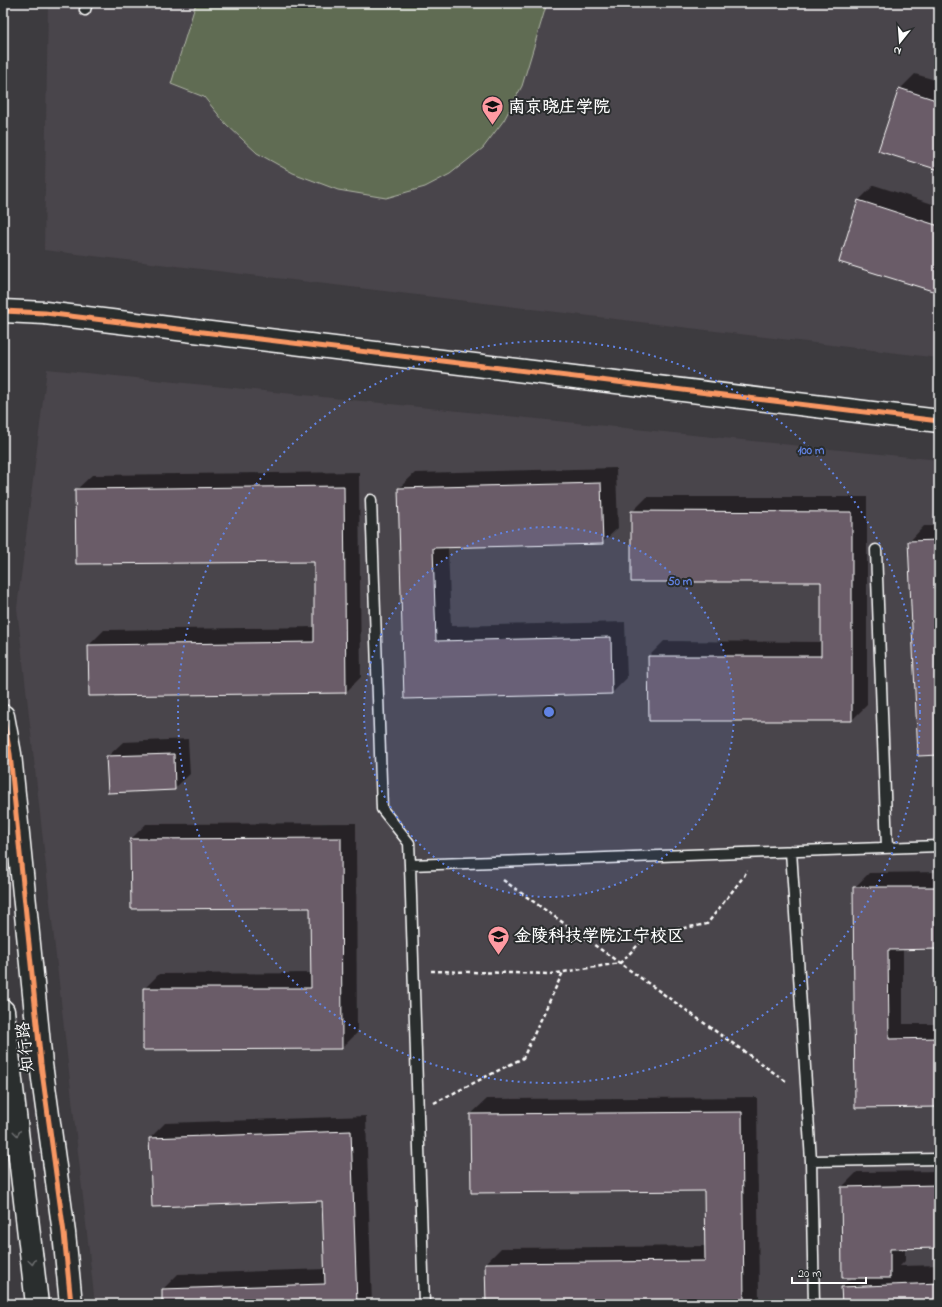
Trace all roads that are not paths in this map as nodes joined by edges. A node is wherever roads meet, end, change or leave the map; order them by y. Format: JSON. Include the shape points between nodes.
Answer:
{"nodes":[{"id":1,"x":3,"y":311,"type":"edge"},
{"id":2,"x":939,"y":421,"type":"edge"},
{"id":3,"x":371,"y":500,"type":"dead end"},
{"id":4,"x":876,"y":550,"type":"dead end"},
{"id":5,"x":3,"y":716,"type":"edge"},
{"id":6,"x":939,"y":846,"type":"edge"},
{"id":7,"x":887,"y":848,"type":"junction"},
{"id":8,"x":791,"y":851,"type":"junction"},
{"id":9,"x":410,"y":865,"type":"junction"},
{"id":10,"x":3,"y":1011,"type":"edge"},
{"id":11,"x":939,"y":1159,"type":"edge"},
{"id":12,"x":811,"y":1161,"type":"junction"},
{"id":13,"x":37,"y":1304,"type":"edge"},
{"id":14,"x":72,"y":1304,"type":"edge"},
{"id":15,"x":424,"y":1304,"type":"edge"},
{"id":16,"x":814,"y":1304,"type":"edge"}],
"edges":[{"from":1,"to":2,"type":"street","via":[[52,314]]},
{"from":3,"to":9,"type":"lane","via":[[382,809],[409,843]]},
{"from":4,"to":7,"type":"lane"},
{"from":5,"to":14,"type":"street","name":"知行路","via":[[10,754],[41,1064]]},
{"from":6,"to":7,"type":"lane"},
{"from":7,"to":8,"type":"lane"},
{"from":8,"to":9,"type":"lane"},
{"from":8,"to":12,"type":"lane"},
{"from":9,"to":15,"type":"lane"},
{"from":10,"to":13,"type":"street","name":"知行路","one_way":true},
{"from":11,"to":12,"type":"lane"},
{"from":12,"to":16,"type":"lane"}]}
